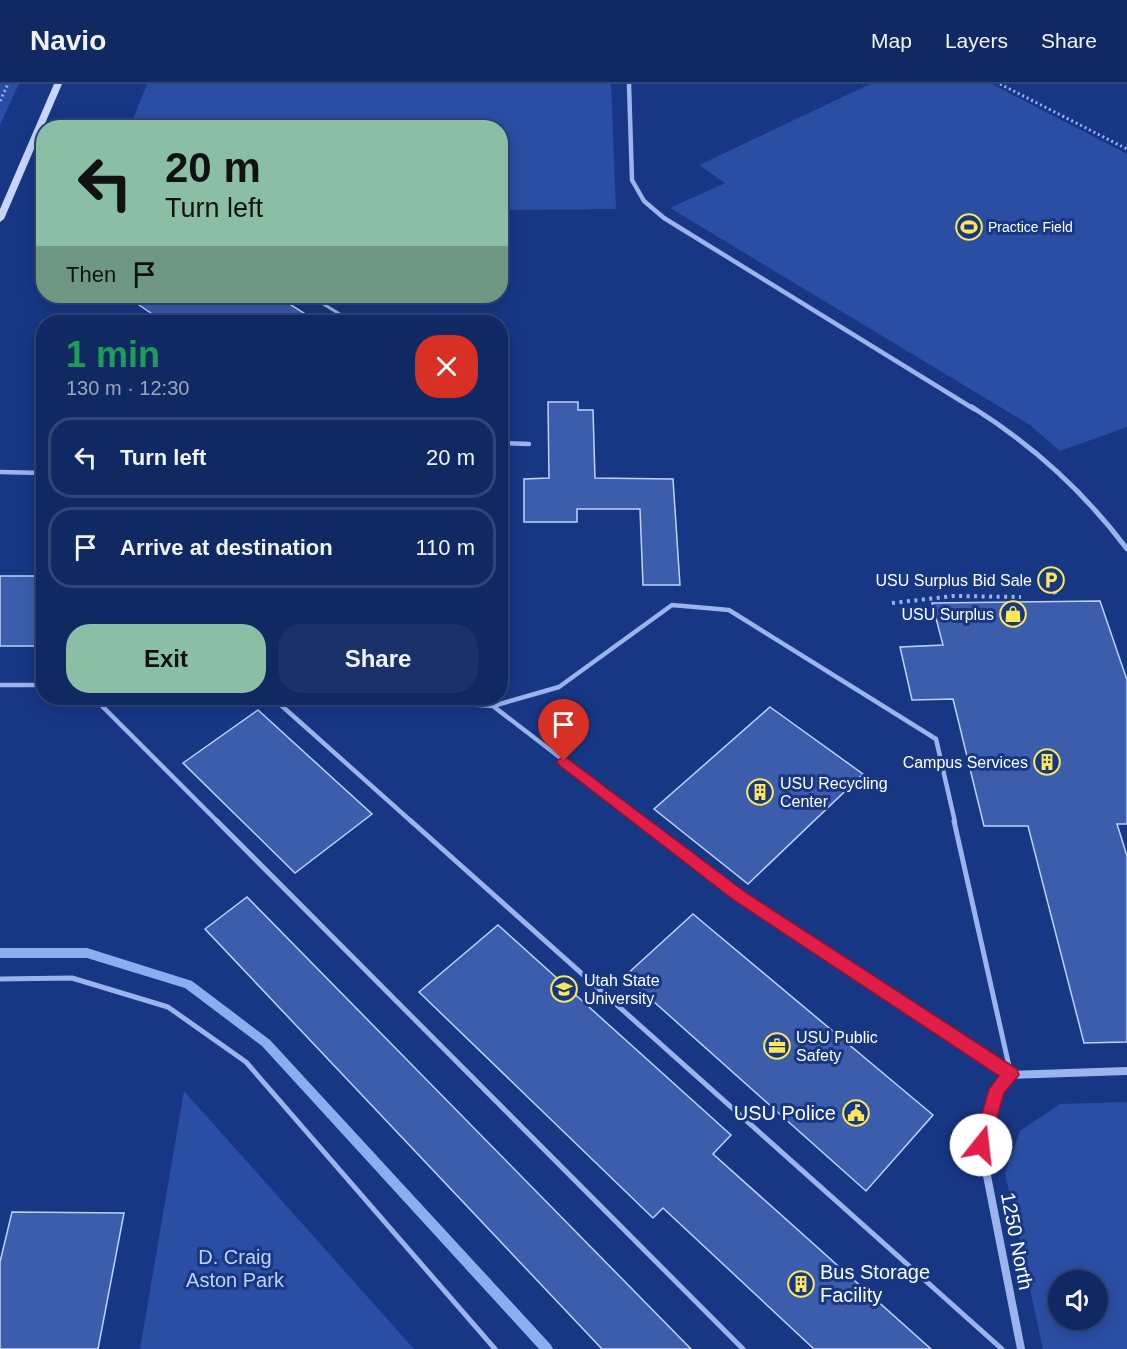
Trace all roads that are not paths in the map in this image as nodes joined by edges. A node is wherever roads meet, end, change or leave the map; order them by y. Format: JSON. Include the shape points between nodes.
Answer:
{"nodes":[{"id":1,"x":58,"y":84,"type":"edge"},
{"id":2,"x":629,"y":84,"type":"edge"},
{"id":3,"x":43,"y":120,"type":"edge"},
{"id":4,"x":36,"y":135,"type":"edge"},
{"id":5,"x":0,"y":219,"type":"edge"},
{"id":6,"x":322,"y":303,"type":"edge"},
{"id":7,"x":341,"y":315,"type":"edge"},
{"id":8,"x":508,"y":443,"type":"edge"},
{"id":9,"x":529,"y":444,"type":"dead end"},
{"id":10,"x":0,"y":472,"type":"edge"},
{"id":11,"x":36,"y":473,"type":"edge"},
{"id":12,"x":1127,"y":549,"type":"edge"},
{"id":13,"x":36,"y":685,"type":"edge"},
{"id":14,"x":0,"y":686,"type":"edge"},
{"id":15,"x":508,"y":702,"type":"edge"},
{"id":16,"x":101,"y":705,"type":"edge"},
{"id":17,"x":281,"y":705,"type":"edge"},
{"id":18,"x":479,"y":705,"type":"edge"},
{"id":19,"x":496,"y":705,"type":"edge"},
{"id":20,"x":493,"y":706,"type":"junction"},
{"id":21,"x":0,"y":979,"type":"edge"},
{"id":22,"x":1127,"y":1071,"type":"edge"},
{"id":23,"x":1011,"y":1075,"type":"junction"},
{"id":24,"x":495,"y":1349,"type":"edge"},
{"id":25,"x":743,"y":1349,"type":"edge"},
{"id":26,"x":1002,"y":1349,"type":"edge"},
{"id":27,"x":1021,"y":1349,"type":"edge"}],
"edges":[{"from":1,"to":3,"type":"main road"},
{"from":2,"to":12,"type":"street","via":[[632,180],[644,201],[664,218],[1000,425],[1052,470]]},
{"from":4,"to":5,"type":"main road"},
{"from":6,"to":7,"type":"lane"},
{"from":8,"to":9,"type":"lane"},
{"from":10,"to":11,"type":"lane"},
{"from":13,"to":14,"type":"lane"},
{"from":15,"to":23,"type":"lane","via":[[559,687],[672,605],[729,610],[936,739]]},
{"from":16,"to":25,"type":"lane"},
{"from":17,"to":26,"type":"lane"},
{"from":18,"to":20,"type":"lane"},
{"from":19,"to":20,"type":"lane"},
{"from":20,"to":23,"type":"lane","via":[[740,896]]},
{"from":21,"to":24,"type":"lane","via":[[72,978],[168,1007],[246,1062]]},
{"from":22,"to":23,"type":"street"},
{"from":23,"to":27,"type":"street","name":"1250 North","via":[[997,1089],[981,1145]]}]}
